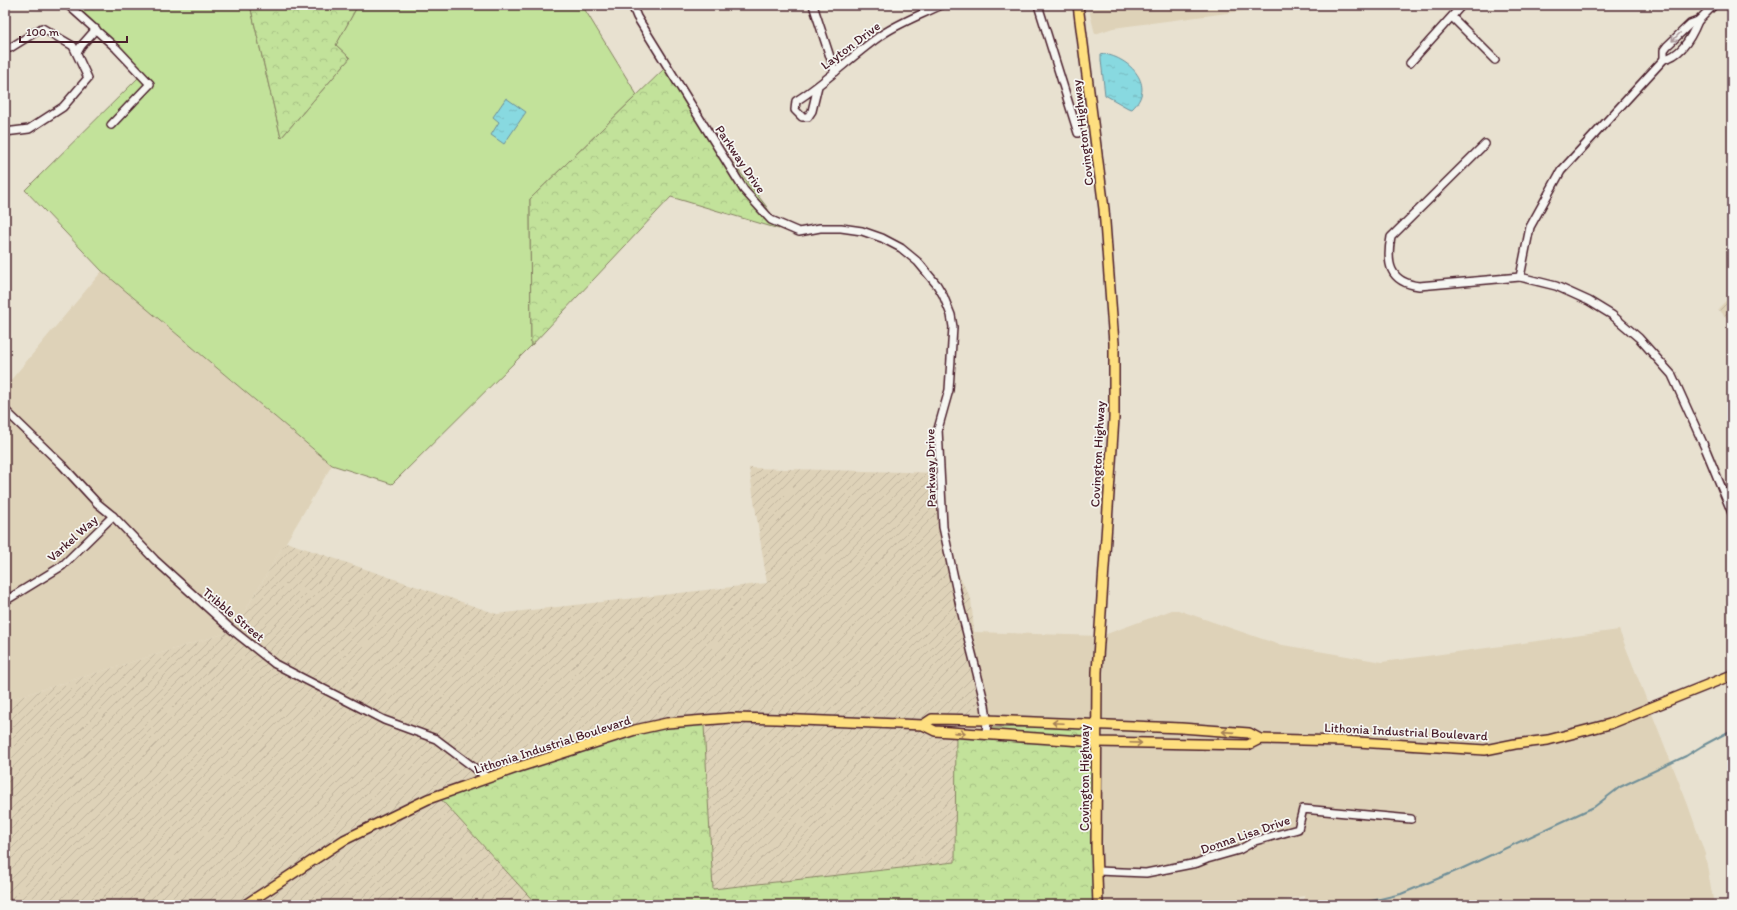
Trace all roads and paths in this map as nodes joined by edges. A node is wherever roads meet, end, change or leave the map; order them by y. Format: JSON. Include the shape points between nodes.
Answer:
{"nodes":[{"id":1,"x":68,"y":5,"type":"edge"},
{"id":2,"x":632,"y":5,"type":"edge"},
{"id":3,"x":813,"y":5,"type":"edge"},
{"id":4,"x":941,"y":5,"type":"edge"},
{"id":5,"x":1038,"y":5,"type":"edge"},
{"id":6,"x":1078,"y":5,"type":"edge"},
{"id":7,"x":1462,"y":5,"type":"edge"},
{"id":8,"x":1714,"y":5,"type":"edge"},
{"id":9,"x":1452,"y":17,"type":"junction"},
{"id":10,"x":1698,"y":21,"type":"junction"},
{"id":11,"x":96,"y":29,"type":"junction"},
{"id":12,"x":5,"y":48,"type":"edge"},
{"id":13,"x":77,"y":53,"type":"junction"},
{"id":14,"x":1664,"y":59,"type":"junction"},
{"id":15,"x":1495,"y":60,"type":"dead end"},
{"id":16,"x":1410,"y":63,"type":"dead end"},
{"id":17,"x":835,"y":72,"type":"junction"},
{"id":18,"x":818,"y":86,"type":"dead end"},
{"id":19,"x":111,"y":125,"type":"dead end"},
{"id":20,"x":5,"y":132,"type":"edge"},
{"id":21,"x":1078,"y":133,"type":"dead end"},
{"id":22,"x":1485,"y":144,"type":"dead end"},
{"id":23,"x":1520,"y":277,"type":"junction"},
{"id":24,"x":5,"y":410,"type":"edge"},
{"id":25,"x":1732,"y":513,"type":"edge"},
{"id":26,"x":113,"y":516,"type":"junction"},
{"id":27,"x":5,"y":601,"type":"edge"},
{"id":28,"x":1732,"y":675,"type":"edge"},
{"id":29,"x":987,"y":720,"type":"junction"},
{"id":30,"x":922,"y":725,"type":"junction"},
{"id":31,"x":1097,"y":725,"type":"junction"},
{"id":32,"x":986,"y":735,"type":"junction"},
{"id":33,"x":1260,"y":739,"type":"junction"},
{"id":34,"x":1097,"y":742,"type":"junction"},
{"id":35,"x":488,"y":778,"type":"junction"},
{"id":36,"x":1411,"y":820,"type":"dead end"},
{"id":37,"x":1097,"y":871,"type":"junction"},
{"id":38,"x":245,"y":905,"type":"edge"},
{"id":39,"x":1098,"y":905,"type":"edge"}],
"edges":[{"from":1,"to":11,"type":"street"},
{"from":2,"to":29,"type":"street","name":"Parkway Drive","via":[[744,190],[771,220],[799,232],[841,228],[862,231],[882,238],[901,248],[918,262],[943,295],[951,315],[952,327],[949,390],[938,429],[943,527]]},
{"from":3,"to":17,"type":"street"},
{"from":4,"to":17,"type":"street","name":"Layton Drive","via":[[884,33]]},
{"from":5,"to":21,"type":"street"},
{"from":6,"to":31,"type":"main road","name":"Covington Highway","via":[[1104,209],[1114,343],[1114,418],[1097,672]]},
{"from":7,"to":9,"type":"street"},
{"from":8,"to":10,"type":"street"},
{"from":9,"to":15,"type":"street"},
{"from":9,"to":16,"type":"street"},
{"from":10,"to":14,"type":"street","via":[[1692,35],[1671,58]]},
{"from":10,"to":14,"type":"street","one_way":true,"via":[[1690,24],[1667,46],[1664,50]]},
{"from":11,"to":13,"type":"street"},
{"from":11,"to":19,"type":"street","via":[[150,84]]},
{"from":12,"to":13,"type":"street","via":[[10,48],[42,28],[73,46]]},
{"from":13,"to":20,"type":"street","via":[[88,78],[63,107],[29,129]]},
{"from":14,"to":23,"type":"street","via":[[1561,171],[1530,227]]},
{"from":17,"to":18,"type":"street","name":"Layton Drive"},
{"from":22,"to":23,"type":"street","via":[[1391,237],[1388,252],[1390,266],[1396,278],[1408,285],[1419,286]]},
{"from":23,"to":25,"type":"street","via":[[1556,286],[1589,301],[1612,315],[1639,338],[1672,375]]},
{"from":24,"to":26,"type":"street","name":"Tribble Street"},
{"from":26,"to":27,"type":"street","name":"Varkel Way","via":[[62,566]]},
{"from":26,"to":35,"type":"street","name":"Tribble Street","via":[[155,560],[225,624],[275,664],[384,720],[436,739]]},
{"from":28,"to":33,"type":"main road","name":"Lithonia Industrial Boulevard","via":[[1610,724],[1548,740],[1485,750],[1342,741]]},
{"from":29,"to":30,"type":"main road","name":"Lithonia Industrial Boulevard","via":[[932,719]]},
{"from":31,"to":29,"type":"main road","name":"Lithonia Industrial Boulevard","one_way":true},
{"from":29,"to":32,"type":"street","name":"Parkway Drive"},
{"from":30,"to":32,"type":"main road","name":"Lithonia Industrial Boulevard","one_way":true,"via":[[935,731]]},
{"from":30,"to":35,"type":"main road","name":"Lithonia Industrial Boulevard","via":[[731,718],[667,724],[604,738]]},
{"from":33,"to":31,"type":"main road","name":"Lithonia Industrial Boulevard","one_way":true,"via":[[1249,733]]},
{"from":31,"to":34,"type":"main road","name":"Covington Highway"},
{"from":32,"to":34,"type":"main road","name":"Lithonia Industrial Boulevard"},
{"from":34,"to":33,"type":"main road","name":"Lithonia Industrial Boulevard","one_way":true,"via":[[1248,745]]},
{"from":34,"to":37,"type":"main road","name":"Covington Highway"},
{"from":35,"to":38,"type":"main road","name":"Lithonia Industrial Boulevard","via":[[428,799],[357,833]]},
{"from":36,"to":37,"type":"street","name":"Donna Lisa Drive","via":[[1303,809],[1298,829],[1255,841],[1239,850],[1197,863],[1146,873]]},
{"from":37,"to":39,"type":"main road","name":"Covington Highway"}]}
